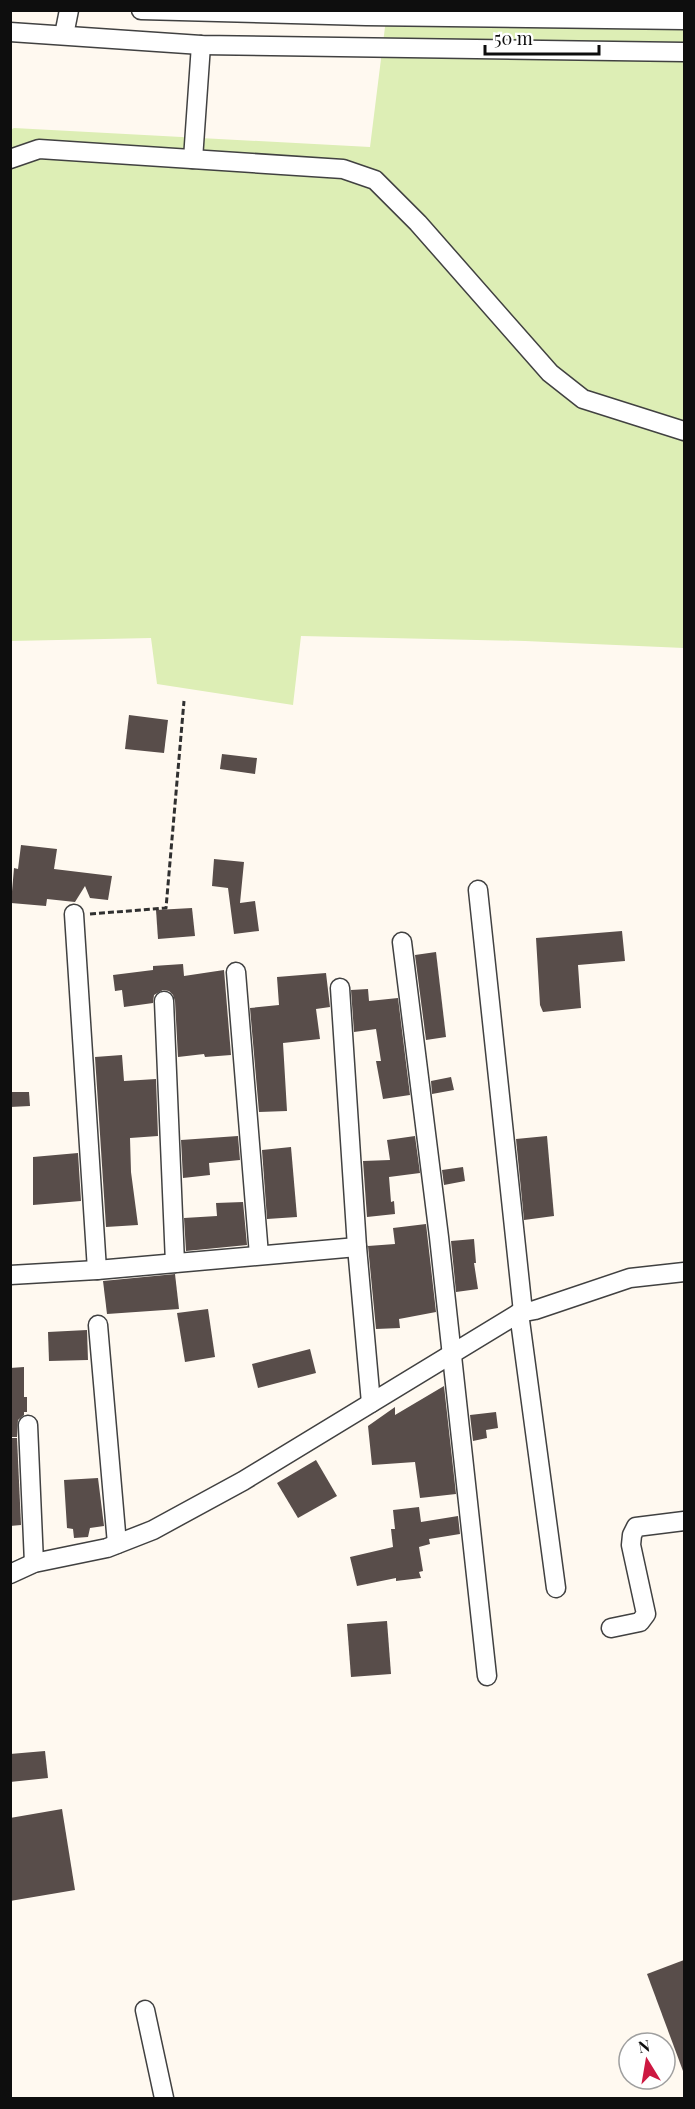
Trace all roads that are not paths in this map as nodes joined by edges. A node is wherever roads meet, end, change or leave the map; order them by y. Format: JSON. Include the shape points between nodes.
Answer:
{"nodes":[{"id":1,"x":69,"y":10,"type":"edge"},
{"id":2,"x":141,"y":10,"type":"edge"},
{"id":3,"x":181,"y":12,"type":"edge"},
{"id":4,"x":684,"y":20,"type":"edge"},
{"id":5,"x":10,"y":32,"type":"edge"},
{"id":6,"x":64,"y":35,"type":"junction"},
{"id":7,"x":201,"y":45,"type":"junction"},
{"id":8,"x":684,"y":52,"type":"edge"},
{"id":9,"x":10,"y":159,"type":"edge"},
{"id":10,"x":193,"y":159,"type":"junction"},
{"id":11,"x":684,"y":431,"type":"edge"},
{"id":12,"x":478,"y":890,"type":"dead end"},
{"id":13,"x":74,"y":914,"type":"road end"},
{"id":14,"x":402,"y":942,"type":"dead end"},
{"id":15,"x":236,"y":972,"type":"dead end"},
{"id":16,"x":340,"y":988,"type":"dead end"},
{"id":17,"x":164,"y":1001,"type":"dead end"},
{"id":18,"x":357,"y":1247,"type":"junction"},
{"id":19,"x":260,"y":1255,"type":"junction"},
{"id":20,"x":175,"y":1263,"type":"junction"},
{"id":21,"x":97,"y":1270,"type":"junction"},
{"id":22,"x":684,"y":1272,"type":"edge"},
{"id":23,"x":10,"y":1275,"type":"edge"},
{"id":24,"x":521,"y":1312,"type":"junction"},
{"id":25,"x":98,"y":1325,"type":"dead end"},
{"id":26,"x":452,"y":1354,"type":"junction"},
{"id":27,"x":371,"y":1403,"type":"junction"},
{"id":28,"x":28,"y":1425,"type":"dead end"},
{"id":29,"x":684,"y":1521,"type":"edge"},
{"id":30,"x":117,"y":1544,"type":"junction"},
{"id":31,"x":34,"y":1563,"type":"junction"},
{"id":32,"x":10,"y":1574,"type":"edge"},
{"id":33,"x":556,"y":1588,"type":"dead end"},
{"id":34,"x":611,"y":1628,"type":"dead end"},
{"id":35,"x":487,"y":1676,"type":"dead end"},
{"id":36,"x":145,"y":2010,"type":"dead end"},
{"id":37,"x":164,"y":2098,"type":"edge"}],
"edges":[{"from":1,"to":6,"type":"street"},
{"from":2,"to":3,"type":"street"},
{"from":3,"to":4,"type":"street"},
{"from":5,"to":6,"type":"street"},
{"from":6,"to":7,"type":"street"},
{"from":7,"to":8,"type":"street"},
{"from":7,"to":10,"type":"street"},
{"from":9,"to":10,"type":"street","via":[[39,149]]},
{"from":10,"to":11,"type":"street","via":[[343,169],[375,180],[550,373],[583,399]]},
{"from":12,"to":24,"type":"street"},
{"from":13,"to":21,"type":"street"},
{"from":14,"to":26,"type":"street"},
{"from":15,"to":19,"type":"street"},
{"from":16,"to":18,"type":"street"},
{"from":17,"to":20,"type":"street"},
{"from":18,"to":19,"type":"street"},
{"from":18,"to":27,"type":"street"},
{"from":19,"to":20,"type":"street"},
{"from":20,"to":21,"type":"street"},
{"from":21,"to":23,"type":"street"},
{"from":22,"to":24,"type":"street","via":[[630,1278]]},
{"from":24,"to":26,"type":"street"},
{"from":24,"to":33,"type":"street"},
{"from":25,"to":30,"type":"street"},
{"from":26,"to":27,"type":"street"},
{"from":26,"to":35,"type":"street"},
{"from":27,"to":30,"type":"street","via":[[243,1481],[153,1530]]},
{"from":28,"to":31,"type":"street"},
{"from":29,"to":34,"type":"street","via":[[636,1527],[632,1545],[645,1614],[640,1622]]},
{"from":30,"to":31,"type":"street"},
{"from":31,"to":32,"type":"street"},
{"from":36,"to":37,"type":"street"}]}
